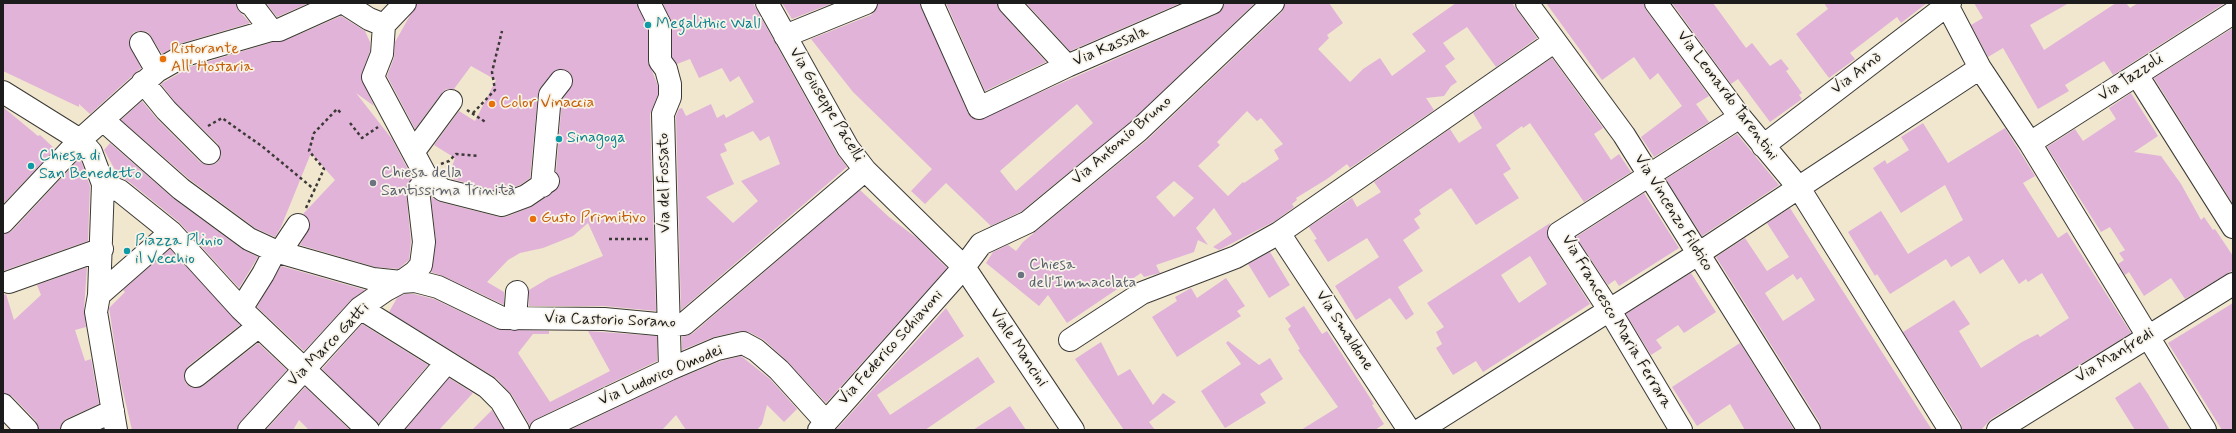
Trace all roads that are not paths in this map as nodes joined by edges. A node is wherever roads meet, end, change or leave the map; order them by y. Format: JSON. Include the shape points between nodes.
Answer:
{"nodes":[{"id":1,"x":248,"y":3,"type":"edge"},
{"id":2,"x":339,"y":3,"type":"edge"},
{"id":3,"x":344,"y":3,"type":"edge"},
{"id":4,"x":406,"y":3,"type":"edge"},
{"id":5,"x":649,"y":3,"type":"edge"},
{"id":6,"x":767,"y":3,"type":"edge"},
{"id":7,"x":866,"y":3,"type":"edge"},
{"id":8,"x":932,"y":3,"type":"edge"},
{"id":9,"x":1009,"y":3,"type":"edge"},
{"id":10,"x":1212,"y":3,"type":"edge"},
{"id":11,"x":1273,"y":3,"type":"edge"},
{"id":12,"x":1527,"y":3,"type":"edge"},
{"id":13,"x":1656,"y":3,"type":"edge"},
{"id":14,"x":1948,"y":4,"type":"edge"},
{"id":15,"x":2233,"y":13,"type":"edge"},
{"id":16,"x":384,"y":25,"type":"junction"},
{"id":17,"x":271,"y":30,"type":"junction"},
{"id":18,"x":785,"y":36,"type":"junction"},
{"id":19,"x":1555,"y":41,"type":"junction"},
{"id":20,"x":141,"y":43,"type":"dead end"},
{"id":21,"x":1067,"y":66,"type":"junction"},
{"id":22,"x":1980,"y":68,"type":"junction"},
{"id":23,"x":2137,"y":75,"type":"junction"},
{"id":24,"x":150,"y":77,"type":"junction"},
{"id":25,"x":561,"y":81,"type":"dead end"},
{"id":26,"x":3,"y":92,"type":"edge"},
{"id":27,"x":451,"y":101,"type":"road end"},
{"id":28,"x":1740,"y":117,"type":"junction"},
{"id":29,"x":103,"y":120,"type":"junction"},
{"id":30,"x":80,"y":140,"type":"junction"},
{"id":31,"x":2030,"y":143,"type":"junction"},
{"id":32,"x":1763,"y":146,"type":"junction"},
{"id":33,"x":414,"y":151,"type":"junction"},
{"id":34,"x":209,"y":153,"type":"dead end"},
{"id":35,"x":865,"y":170,"type":"junction"},
{"id":36,"x":425,"y":174,"type":"junction"},
{"id":37,"x":1650,"y":175,"type":"junction"},
{"id":38,"x":103,"y":184,"type":"junction"},
{"id":39,"x":1798,"y":188,"type":"junction"},
{"id":40,"x":3,"y":222,"type":"edge"},
{"id":41,"x":298,"y":225,"type":"dead end"},
{"id":42,"x":2233,"y":227,"type":"edge"},
{"id":43,"x":171,"y":232,"type":"junction"},
{"id":44,"x":1279,"y":233,"type":"junction"},
{"id":45,"x":102,"y":249,"type":"junction"},
{"id":46,"x":278,"y":252,"type":"junction"},
{"id":47,"x":1698,"y":254,"type":"junction"},
{"id":48,"x":964,"y":267,"type":"junction"},
{"id":49,"x":9,"y":282,"type":"dead end"},
{"id":50,"x":402,"y":282,"type":"junction"},
{"id":51,"x":2233,"y":284,"type":"edge"},
{"id":52,"x":517,"y":292,"type":"dead end"},
{"id":53,"x":99,"y":295,"type":"junction"},
{"id":54,"x":360,"y":308,"type":"junction"},
{"id":55,"x":241,"y":309,"type":"junction"},
{"id":56,"x":1610,"y":311,"type":"junction"},
{"id":57,"x":515,"y":319,"type":"junction"},
{"id":58,"x":668,"y":325,"type":"junction"},
{"id":59,"x":259,"y":326,"type":"junction"},
{"id":60,"x":2147,"y":336,"type":"junction"},
{"id":61,"x":1070,"y":340,"type":"dead end"},
{"id":62,"x":447,"y":362,"type":"junction"},
{"id":63,"x":305,"y":369,"type":"junction"},
{"id":64,"x":670,"y":369,"type":"junction"},
{"id":65,"x":196,"y":376,"type":"dead end"},
{"id":66,"x":3,"y":405,"type":"edge"},
{"id":67,"x":114,"y":421,"type":"edge"},
{"id":68,"x":822,"y":426,"type":"edge"},
{"id":69,"x":27,"y":430,"type":"edge"},
{"id":70,"x":72,"y":430,"type":"edge"},
{"id":71,"x":249,"y":430,"type":"edge"},
{"id":72,"x":368,"y":430,"type":"edge"},
{"id":73,"x":388,"y":430,"type":"edge"},
{"id":74,"x":518,"y":430,"type":"edge"},
{"id":75,"x":541,"y":430,"type":"edge"},
{"id":76,"x":1073,"y":430,"type":"edge"},
{"id":77,"x":1409,"y":430,"type":"edge"},
{"id":78,"x":1420,"y":430,"type":"edge"},
{"id":79,"x":1681,"y":430,"type":"edge"},
{"id":80,"x":1809,"y":430,"type":"edge"},
{"id":81,"x":1950,"y":430,"type":"edge"},
{"id":82,"x":1998,"y":430,"type":"edge"},
{"id":83,"x":2205,"y":430,"type":"edge"}],
"edges":[{"from":1,"to":17,"type":"street"},
{"from":2,"to":17,"type":"street","via":[[279,30]]},
{"from":3,"to":16,"type":"street"},
{"from":4,"to":16,"type":"street"},
{"from":5,"to":58,"type":"street","name":"Via del Fossato","via":[[660,25],[660,61],[666,69],[670,84],[670,97],[663,114]]},
{"from":6,"to":18,"type":"street","name":"Via Giuseppe Pacelli"},
{"from":7,"to":18,"type":"street"},
{"from":8,"to":21,"type":"street","via":[[979,108]]},
{"from":9,"to":21,"type":"street","name":"Via Kassala"},
{"from":10,"to":21,"type":"street","name":"Via Kassala"},
{"from":11,"to":48,"type":"street","name":"Via Antonio Bruno","via":[[1138,131],[1028,222],[980,244]]},
{"from":12,"to":19,"type":"street","name":"Via Vincenzo Filotico"},
{"from":13,"to":28,"type":"street","name":"Via Leonardo Tarentini"},
{"from":14,"to":22,"type":"street"},
{"from":14,"to":32,"type":"street","name":"Via Arnò"},
{"from":15,"to":23,"type":"street","name":"Via Tazzoli"},
{"from":16,"to":33,"type":"street","via":[[382,54],[373,77]]},
{"from":17,"to":24,"type":"street","via":[[185,55]]},
{"from":18,"to":35,"type":"street","name":"Via Giuseppe Pacelli","via":[[848,148]]},
{"from":19,"to":37,"type":"street","name":"Via Vincenzo Filotico"},
{"from":19,"to":44,"type":"street"},
{"from":20,"to":24,"type":"street"},
{"from":22,"to":31,"type":"street"},
{"from":22,"to":39,"type":"street"},
{"from":23,"to":31,"type":"street","name":"Via Tazzoli"},
{"from":23,"to":42,"type":"street"},
{"from":24,"to":29,"type":"street"},
{"from":24,"to":34,"type":"street","via":[[166,110]]},
{"from":25,"to":36,"type":"street","via":[[550,95],[545,183],[526,196],[502,205],[443,190]]},
{"from":26,"to":30,"type":"street"},
{"from":27,"to":33,"type":"street"},
{"from":28,"to":32,"type":"street","name":"Via Leonardo Tarentini"},
{"from":28,"to":37,"type":"street","name":"Via Francesco Maria Ferrara"},
{"from":29,"to":30,"type":"street"},
{"from":29,"to":46,"type":"street","name":"Via Castorio Sorano","via":[[181,189],[249,239]]},
{"from":30,"to":38,"type":"street","via":[[91,152]]},
{"from":30,"to":40,"type":"street"},
{"from":31,"to":60,"type":"street"},
{"from":32,"to":39,"type":"street","name":"Via Leonardo Tarentini"},
{"from":33,"to":36,"type":"street"},
{"from":35,"to":48,"type":"street","name":"Via Giuseppe Pacelli"},
{"from":35,"to":58,"type":"street","name":"Via Castorio Sorano","via":[[684,324]]},
{"from":36,"to":50,"type":"street","name":"Via Marco Gatti","via":[[418,190],[424,242],[421,264]]},
{"from":37,"to":47,"type":"street","name":"Via Vincenzo Filotico"},
{"from":37,"to":56,"type":"street","name":"Via Francesco Maria Ferrara","via":[[1559,233]]},
{"from":38,"to":43,"type":"street","via":[[120,191]]},
{"from":38,"to":45,"type":"street"},
{"from":39,"to":47,"type":"street"},
{"from":39,"to":81,"type":"street","name":"Via Leonardo Tarentini"},
{"from":41,"to":46,"type":"street"},
{"from":43,"to":53,"type":"street"},
{"from":43,"to":55,"type":"street"},
{"from":44,"to":61,"type":"street","via":[[1236,257],[1142,293]]},
{"from":44,"to":77,"type":"street","name":"Via Smaldone"},
{"from":45,"to":49,"type":"street"},
{"from":45,"to":53,"type":"street"},
{"from":46,"to":50,"type":"street","name":"Via Castorio Sorano","via":[[373,279]]},
{"from":46,"to":55,"type":"street"},
{"from":47,"to":56,"type":"street"},
{"from":47,"to":80,"type":"street","name":"Via Vincenzo Filotico"},
{"from":48,"to":68,"type":"street","name":"Via Federico Schiavoni"},
{"from":48,"to":76,"type":"street","name":"Viale Mancini"},
{"from":50,"to":54,"type":"street","name":"Via Marco Gatti"},
{"from":50,"to":57,"type":"street","name":"Via Castorio Sorano","via":[[415,281],[438,287],[502,318]]},
{"from":51,"to":60,"type":"street","name":"Via Manfredi"},
{"from":52,"to":57,"type":"street"},
{"from":53,"to":67,"type":"street","via":[[96,312]]},
{"from":54,"to":62,"type":"street"},
{"from":54,"to":63,"type":"street","name":"Via Marco Gatti"},
{"from":55,"to":59,"type":"street"},
{"from":56,"to":78,"type":"street"},
{"from":56,"to":79,"type":"street","name":"Via Francesco Maria Ferrara"},
{"from":57,"to":58,"type":"street","name":"Via Castorio Sorano","via":[[604,319]]},
{"from":58,"to":64,"type":"street","name":"Via del Fossato"},
{"from":59,"to":63,"type":"street"},
{"from":59,"to":65,"type":"street"},
{"from":60,"to":82,"type":"street","name":"Via Manfredi"},
{"from":60,"to":83,"type":"street"},
{"from":62,"to":73,"type":"street"},
{"from":62,"to":74,"type":"street","via":[[487,387],[501,401]]},
{"from":63,"to":71,"type":"street","name":"Via Marco Gatti"},
{"from":63,"to":72,"type":"street"},
{"from":64,"to":68,"type":"street","name":"Via Ludovico Omodei","via":[[717,349],[744,343],[779,370]]},
{"from":64,"to":75,"type":"street","name":"Via Ludovico Omodei"},
{"from":66,"to":69,"type":"street"},
{"from":67,"to":70,"type":"street"}]}
